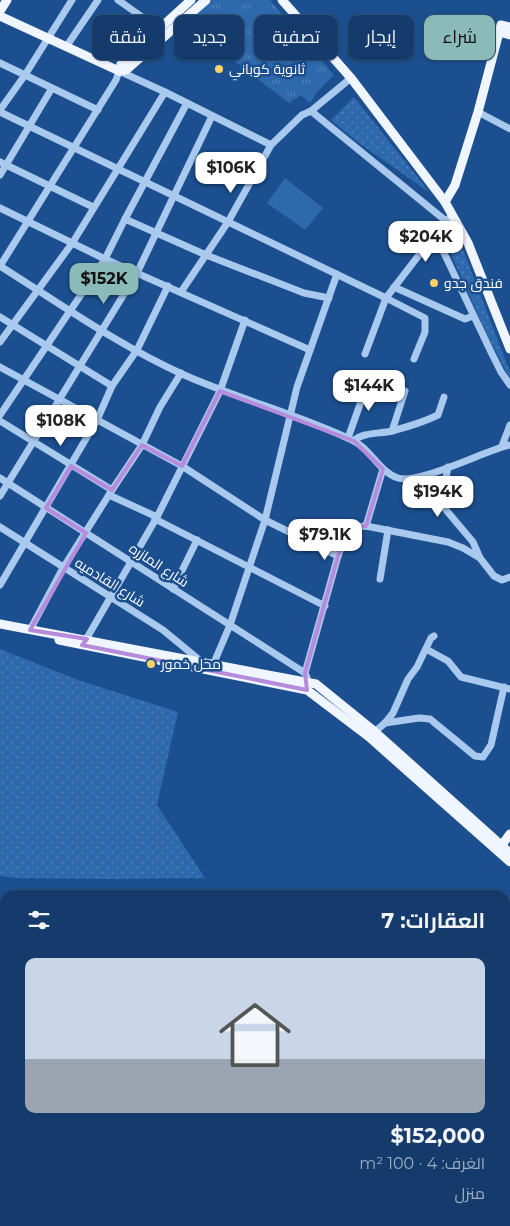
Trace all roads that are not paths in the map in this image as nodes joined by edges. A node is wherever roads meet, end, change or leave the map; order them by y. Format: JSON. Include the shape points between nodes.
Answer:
{"nodes":[{"id":1,"x":7,"y":0,"type":"edge"},
{"id":2,"x":72,"y":0,"type":"edge"},
{"id":3,"x":98,"y":0,"type":"edge"},
{"id":4,"x":118,"y":0,"type":"edge"},
{"id":5,"x":190,"y":0,"type":"edge"},
{"id":6,"x":206,"y":0,"type":"edge"},
{"id":7,"x":282,"y":0,"type":"edge"},
{"id":8,"x":0,"y":11,"type":"edge"},
{"id":9,"x":139,"y":15,"type":"edge"},
{"id":10,"x":0,"y":16,"type":"edge"},
{"id":11,"x":164,"y":24,"type":"edge"},
{"id":12,"x":503,"y":28,"type":"edge"},
{"id":13,"x":510,"y":35,"type":"edge"},
{"id":14,"x":47,"y":38,"type":"junction"},
{"id":15,"x":66,"y":47,"type":"junction"},
{"id":16,"x":125,"y":60,"type":"edge"},
{"id":17,"x":0,"y":63,"type":"edge"},
{"id":18,"x":119,"y":71,"type":"junction"},
{"id":19,"x":25,"y":75,"type":"junction"},
{"id":20,"x":351,"y":78,"type":"junction"},
{"id":21,"x":52,"y":88,"type":"junction"},
{"id":22,"x":165,"y":92,"type":"junction"},
{"id":23,"x":187,"y":103,"type":"junction"},
{"id":24,"x":98,"y":110,"type":"junction"},
{"id":25,"x":311,"y":110,"type":"junction"},
{"id":26,"x":0,"y":111,"type":"edge"},
{"id":27,"x":478,"y":112,"type":"junction"},
{"id":28,"x":212,"y":116,"type":"junction"},
{"id":29,"x":29,"y":126,"type":"junction"},
{"id":30,"x":510,"y":129,"type":"edge"},
{"id":31,"x":271,"y":145,"type":"junction"},
{"id":32,"x":74,"y":148,"type":"junction"},
{"id":33,"x":3,"y":164,"type":"edge"},
{"id":34,"x":118,"y":169,"type":"junction"},
{"id":35,"x":0,"y":175,"type":"edge"},
{"id":36,"x":144,"y":182,"type":"junction"},
{"id":37,"x":50,"y":186,"type":"junction"},
{"id":38,"x":175,"y":196,"type":"junction"},
{"id":39,"x":445,"y":202,"type":"junction"},
{"id":40,"x":94,"y":207,"type":"junction"},
{"id":41,"x":0,"y":208,"type":"edge"},
{"id":42,"x":125,"y":219,"type":"junction"},
{"id":43,"x":449,"y":219,"type":"junction"},
{"id":44,"x":28,"y":220,"type":"junction"},
{"id":45,"x":228,"y":222,"type":"junction"},
{"id":46,"x":156,"y":232,"type":"junction"},
{"id":47,"x":435,"y":234,"type":"junction"},
{"id":48,"x":73,"y":242,"type":"junction"},
{"id":49,"x":206,"y":255,"type":"junction"},
{"id":50,"x":105,"y":258,"type":"junction"},
{"id":51,"x":0,"y":266,"type":"edge"},
{"id":52,"x":137,"y":273,"type":"junction"},
{"id":53,"x":337,"y":274,"type":"junction"},
{"id":54,"x":168,"y":286,"type":"junction"},
{"id":55,"x":394,"y":287,"type":"junction"},
{"id":56,"x":38,"y":289,"type":"junction"},
{"id":57,"x":181,"y":292,"type":"junction"},
{"id":58,"x":329,"y":298,"type":"junction"},
{"id":59,"x":386,"y":298,"type":"junction"},
{"id":60,"x":70,"y":310,"type":"junction"},
{"id":61,"x":473,"y":316,"type":"junction"},
{"id":62,"x":0,"y":317,"type":"edge"},
{"id":63,"x":245,"y":320,"type":"junction"},
{"id":64,"x":13,"y":325,"type":"junction"},
{"id":65,"x":101,"y":330,"type":"junction"},
{"id":66,"x":0,"y":342,"type":"edge"},
{"id":67,"x":509,"y":342,"type":"edge"},
{"id":68,"x":45,"y":346,"type":"junction"},
{"id":69,"x":137,"y":350,"type":"junction"},
{"id":70,"x":310,"y":350,"type":"junction"},
{"id":71,"x":365,"y":354,"type":"dead end"},
{"id":72,"x":414,"y":359,"type":"dead end"},
{"id":73,"x":79,"y":365,"type":"junction"},
{"id":74,"x":0,"y":367,"type":"edge"},
{"id":75,"x":181,"y":374,"type":"junction"},
{"id":76,"x":370,"y":379,"type":"dead end"},
{"id":77,"x":23,"y":380,"type":"junction"},
{"id":78,"x":510,"y":385,"type":"edge"},
{"id":79,"x":112,"y":386,"type":"junction"},
{"id":80,"x":220,"y":391,"type":"junction"},
{"id":81,"x":405,"y":391,"type":"dead end"},
{"id":82,"x":444,"y":396,"type":"dead end"},
{"id":83,"x":58,"y":399,"type":"junction"},
{"id":84,"x":290,"y":414,"type":"junction"},
{"id":85,"x":0,"y":415,"type":"edge"},
{"id":86,"x":97,"y":420,"type":"junction"},
{"id":87,"x":0,"y":421,"type":"edge"},
{"id":88,"x":510,"y":425,"type":"edge"},
{"id":89,"x":392,"y":431,"type":"junction"},
{"id":90,"x":351,"y":439,"type":"junction"},
{"id":91,"x":32,"y":442,"type":"junction"},
{"id":92,"x":142,"y":445,"type":"junction"},
{"id":93,"x":506,"y":445,"type":"edge"},
{"id":94,"x":70,"y":466,"type":"junction"},
{"id":95,"x":182,"y":466,"type":"junction"},
{"id":96,"x":448,"y":467,"type":"junction"},
{"id":97,"x":383,"y":469,"type":"junction"},
{"id":98,"x":0,"y":478,"type":"edge"},
{"id":99,"x":8,"y":483,"type":"junction"},
{"id":100,"x":110,"y":493,"type":"junction"},
{"id":101,"x":0,"y":496,"type":"edge"},
{"id":102,"x":46,"y":508,"type":"junction"},
{"id":103,"x":156,"y":518,"type":"junction"},
{"id":104,"x":265,"y":520,"type":"junction"},
{"id":105,"x":366,"y":526,"type":"junction"},
{"id":106,"x":0,"y":527,"type":"edge"},
{"id":107,"x":388,"y":530,"type":"junction"},
{"id":108,"x":86,"y":533,"type":"junction"},
{"id":109,"x":197,"y":540,"type":"junction"},
{"id":110,"x":25,"y":543,"type":"junction"},
{"id":111,"x":338,"y":556,"type":"junction"},
{"id":112,"x":480,"y":558,"type":"junction"},
{"id":113,"x":132,"y":562,"type":"junction"},
{"id":114,"x":63,"y":568,"type":"junction"},
{"id":115,"x":249,"y":568,"type":"junction"},
{"id":116,"x":510,"y":577,"type":"edge"},
{"id":117,"x":380,"y":578,"type":"dead end"},
{"id":118,"x":0,"y":586,"type":"edge"},
{"id":119,"x":173,"y":589,"type":"junction"},
{"id":120,"x":112,"y":597,"type":"junction"},
{"id":121,"x":325,"y":606,"type":"junction"},
{"id":122,"x":0,"y":624,"type":"edge"},
{"id":123,"x":230,"y":625,"type":"junction"},
{"id":124,"x":0,"y":629,"type":"edge"},
{"id":125,"x":30,"y":630,"type":"junction"},
{"id":126,"x":434,"y":636,"type":"dead end"},
{"id":127,"x":85,"y":642,"type":"junction"},
{"id":128,"x":426,"y":649,"type":"junction"},
{"id":129,"x":213,"y":665,"type":"junction"},
{"id":130,"x":202,"y":666,"type":"junction"},
{"id":131,"x":307,"y":682,"type":"junction"},
{"id":132,"x":507,"y":688,"type":"edge"},
{"id":133,"x":385,"y":723,"type":"junction"},
{"id":134,"x":371,"y":734,"type":"junction"},
{"id":135,"x":510,"y":834,"type":"edge"},
{"id":136,"x":500,"y":849,"type":"junction"},
{"id":137,"x":510,"y":853,"type":"edge"},
{"id":138,"x":510,"y":862,"type":"edge"}],
"edges":[{"from":1,"to":8,"type":"main road"},
{"from":2,"to":14,"type":"street"},
{"from":3,"to":15,"type":"street"},
{"from":4,"to":9,"type":"street"},
{"from":5,"to":11,"type":"main road"},
{"from":6,"to":18,"type":"main road","via":[[126,70]]},
{"from":7,"to":20,"type":"main road"},
{"from":10,"to":14,"type":"main road"},
{"from":12,"to":13,"type":"main road"},
{"from":12,"to":27,"type":"main road"},
{"from":14,"to":15,"type":"main road"},
{"from":14,"to":19,"type":"street"},
{"from":15,"to":18,"type":"main road"},
{"from":16,"to":18,"type":"main road"},
{"from":17,"to":19,"type":"street"},
{"from":18,"to":22,"type":"street"},
{"from":18,"to":24,"type":"street"},
{"from":19,"to":21,"type":"street"},
{"from":19,"to":26,"type":"street"},
{"from":20,"to":25,"type":"street"},
{"from":20,"to":39,"type":"main road"},
{"from":21,"to":24,"type":"street"},
{"from":21,"to":29,"type":"street"},
{"from":22,"to":23,"type":"street"},
{"from":22,"to":34,"type":"street"},
{"from":23,"to":28,"type":"street"},
{"from":23,"to":36,"type":"street"},
{"from":24,"to":32,"type":"street"},
{"from":25,"to":31,"type":"street"},
{"from":25,"to":43,"type":"street"},
{"from":26,"to":29,"type":"street"},
{"from":27,"to":30,"type":"street"},
{"from":27,"to":39,"type":"main road","via":[[455,185]]},
{"from":28,"to":31,"type":"street"},
{"from":28,"to":38,"type":"street"},
{"from":29,"to":32,"type":"street"},
{"from":29,"to":33,"type":"street"},
{"from":31,"to":45,"type":"street"},
{"from":32,"to":34,"type":"street"},
{"from":32,"to":37,"type":"street"},
{"from":33,"to":35,"type":"street"},
{"from":33,"to":37,"type":"street"},
{"from":34,"to":36,"type":"street"},
{"from":34,"to":40,"type":"street"},
{"from":36,"to":38,"type":"street"},
{"from":36,"to":42,"type":"street"},
{"from":37,"to":40,"type":"street"},
{"from":37,"to":44,"type":"street"},
{"from":38,"to":45,"type":"street"},
{"from":38,"to":46,"type":"street"},
{"from":39,"to":43,"type":"main road"},
{"from":40,"to":48,"type":"street"},
{"from":41,"to":44,"type":"street"},
{"from":42,"to":46,"type":"street"},
{"from":42,"to":50,"type":"street"},
{"from":43,"to":47,"type":"street"},
{"from":43,"to":67,"type":"main road","via":[[468,242]]},
{"from":44,"to":48,"type":"street"},
{"from":44,"to":51,"type":"street"},
{"from":45,"to":49,"type":"street"},
{"from":45,"to":53,"type":"street"},
{"from":46,"to":49,"type":"street"},
{"from":46,"to":52,"type":"street"},
{"from":47,"to":55,"type":"street"},
{"from":47,"to":61,"type":"street"},
{"from":48,"to":50,"type":"street"},
{"from":48,"to":56,"type":"street"},
{"from":49,"to":57,"type":"street"},
{"from":49,"to":58,"type":"street","via":[[304,293]]},
{"from":50,"to":52,"type":"street"},
{"from":50,"to":60,"type":"street"},
{"from":51,"to":56,"type":"street"},
{"from":52,"to":54,"type":"street"},
{"from":52,"to":65,"type":"street"},
{"from":53,"to":58,"type":"street"},
{"from":53,"to":59,"type":"street"},
{"from":54,"to":57,"type":"street"},
{"from":54,"to":69,"type":"street"},
{"from":55,"to":59,"type":"street"},
{"from":55,"to":61,"type":"street","via":[[465,320]]},
{"from":56,"to":60,"type":"street"},
{"from":56,"to":64,"type":"street"},
{"from":57,"to":63,"type":"street"},
{"from":58,"to":70,"type":"street"},
{"from":59,"to":71,"type":"street"},
{"from":59,"to":72,"type":"street","via":[[425,318],[425,332]]},
{"from":60,"to":65,"type":"street"},
{"from":60,"to":68,"type":"street"},
{"from":61,"to":78,"type":"street"},
{"from":62,"to":64,"type":"street"},
{"from":63,"to":70,"type":"street"},
{"from":63,"to":80,"type":"street"},
{"from":64,"to":66,"type":"street"},
{"from":64,"to":68,"type":"street"},
{"from":65,"to":69,"type":"street"},
{"from":65,"to":73,"type":"street"},
{"from":68,"to":73,"type":"street"},
{"from":68,"to":77,"type":"street"},
{"from":69,"to":75,"type":"street"},
{"from":69,"to":79,"type":"street"},
{"from":70,"to":84,"type":"street"},
{"from":73,"to":79,"type":"street"},
{"from":73,"to":83,"type":"street"},
{"from":74,"to":77,"type":"street"},
{"from":75,"to":80,"type":"street"},
{"from":75,"to":92,"type":"street","via":[[160,407]]},
{"from":76,"to":90,"type":"street"},
{"from":77,"to":83,"type":"street"},
{"from":77,"to":85,"type":"street"},
{"from":79,"to":86,"type":"street"},
{"from":80,"to":84,"type":"street"},
{"from":80,"to":95,"type":"street"},
{"from":81,"to":89,"type":"street"},
{"from":82,"to":89,"type":"street","via":[[438,415]]},
{"from":83,"to":86,"type":"street"},
{"from":83,"to":91,"type":"street"},
{"from":84,"to":90,"type":"street"},
{"from":84,"to":104,"type":"street"},
{"from":86,"to":92,"type":"street"},
{"from":86,"to":94,"type":"street"},
{"from":87,"to":91,"type":"street"},
{"from":88,"to":93,"type":"street"},
{"from":89,"to":90,"type":"street"},
{"from":90,"to":97,"type":"street"},
{"from":91,"to":94,"type":"street"},
{"from":91,"to":99,"type":"street"},
{"from":92,"to":95,"type":"street"},
{"from":92,"to":100,"type":"street"},
{"from":93,"to":96,"type":"street"},
{"from":94,"to":100,"type":"street"},
{"from":94,"to":102,"type":"street"},
{"from":95,"to":103,"type":"street"},
{"from":95,"to":104,"type":"street"},
{"from":96,"to":97,"type":"street","via":[[409,479],[398,478]]},
{"from":96,"to":112,"type":"street","via":[[441,504],[473,542]]},
{"from":97,"to":105,"type":"street"},
{"from":98,"to":99,"type":"street","name":"شارع المازره"},
{"from":99,"to":101,"type":"street"},
{"from":99,"to":102,"type":"street","name":"شارع المازره"},
{"from":100,"to":103,"type":"street"},
{"from":100,"to":108,"type":"street"},
{"from":102,"to":108,"type":"street","name":"شارع المازره"},
{"from":102,"to":110,"type":"street"},
{"from":103,"to":109,"type":"street"},
{"from":103,"to":113,"type":"street"},
{"from":104,"to":111,"type":"street"},
{"from":104,"to":115,"type":"street"},
{"from":105,"to":107,"type":"street"},
{"from":105,"to":111,"type":"street","via":[[352,526]]},
{"from":106,"to":110,"type":"street","name":"شارع القادميه"},
{"from":107,"to":112,"type":"street","via":[[448,542]]},
{"from":107,"to":117,"type":"street"},
{"from":108,"to":113,"type":"street","name":"شارع المازره"},
{"from":108,"to":114,"type":"street"},
{"from":109,"to":115,"type":"street"},
{"from":109,"to":119,"type":"street"},
{"from":110,"to":114,"type":"street","name":"شارع القادميه"},
{"from":110,"to":118,"type":"street"},
{"from":111,"to":121,"type":"street"},
{"from":112,"to":116,"type":"street","via":[[494,576],[502,580]]},
{"from":113,"to":119,"type":"street","name":"شارع المازره"},
{"from":113,"to":120,"type":"street"},
{"from":114,"to":120,"type":"street","name":"شارع القادميه"},
{"from":114,"to":125,"type":"street"},
{"from":115,"to":121,"type":"street"},
{"from":115,"to":123,"type":"street"},
{"from":119,"to":123,"type":"street","name":"شارع المازره"},
{"from":120,"to":127,"type":"street"},
{"from":120,"to":130,"type":"street","name":"شارع القادميه","via":[[163,630]]},
{"from":121,"to":131,"type":"street"},
{"from":122,"to":125,"type":"main road"},
{"from":123,"to":129,"type":"street"},
{"from":123,"to":131,"type":"street","name":"شارع المازره"},
{"from":124,"to":127,"type":"main road"},
{"from":125,"to":127,"type":"main road"},
{"from":126,"to":128,"type":"street"},
{"from":127,"to":130,"type":"main road"},
{"from":128,"to":132,"type":"street","via":[[448,661],[462,677]]},
{"from":128,"to":133,"type":"street"},
{"from":129,"to":130,"type":"main road"},
{"from":129,"to":131,"type":"main road"},
{"from":130,"to":131,"type":"main road"},
{"from":131,"to":134,"type":"main road"},
{"from":132,"to":133,"type":"street","via":[[491,745],[483,757],[475,756],[430,718]]},
{"from":133,"to":134,"type":"street"},
{"from":134,"to":136,"type":"main road"},
{"from":135,"to":136,"type":"main road"},
{"from":136,"to":137,"type":"main road"},
{"from":136,"to":138,"type":"main road"}]}
